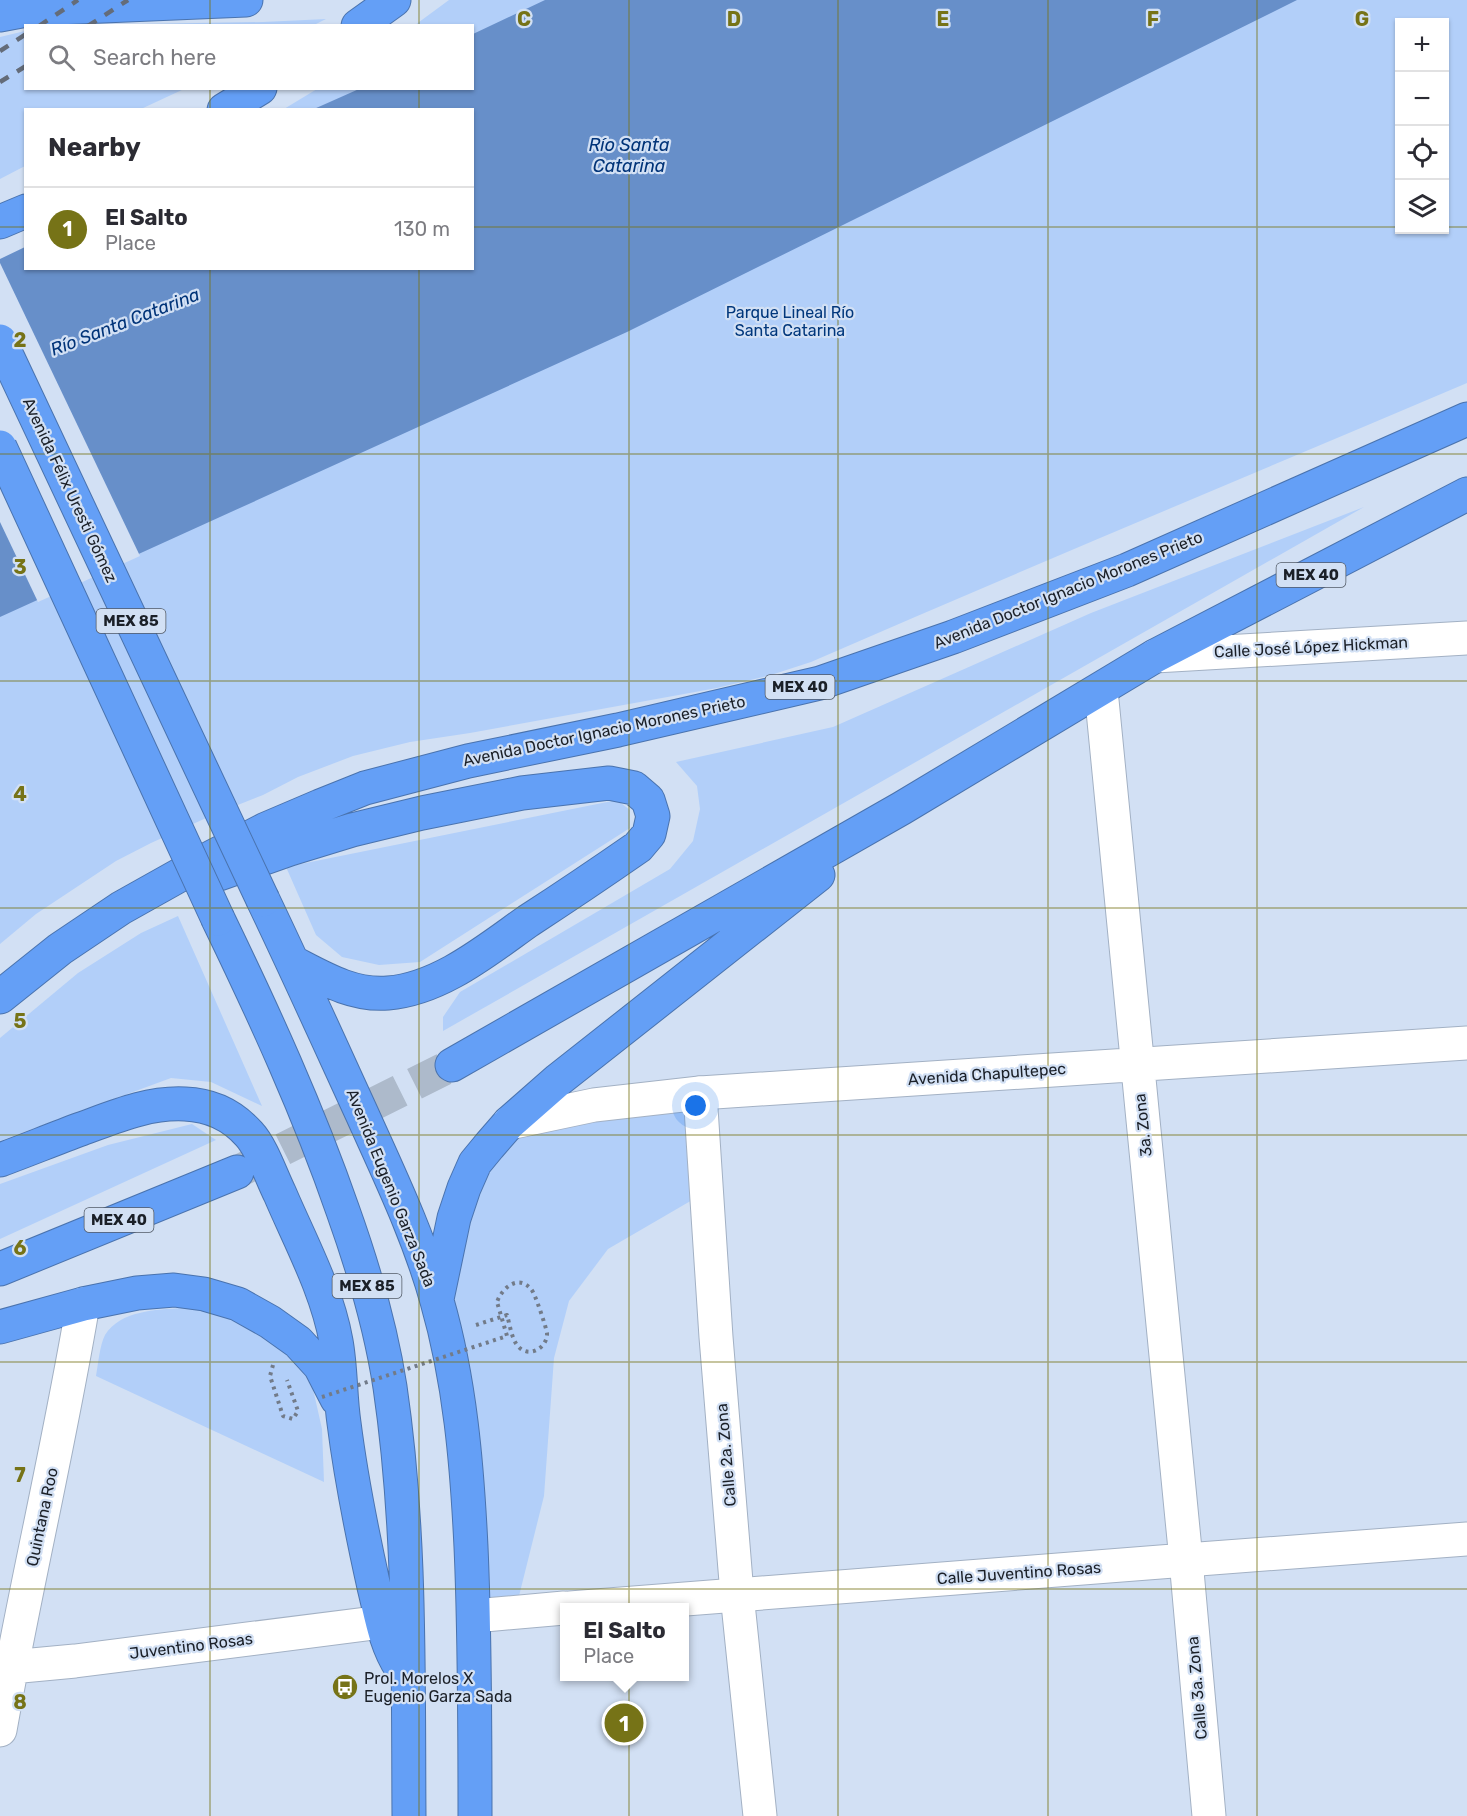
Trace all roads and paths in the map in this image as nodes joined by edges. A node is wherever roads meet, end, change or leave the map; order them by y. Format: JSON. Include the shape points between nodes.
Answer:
{"nodes":[{"id":1,"x":246,"y":0,"type":"edge"},
{"id":2,"x":394,"y":0,"type":"edge"},
{"id":3,"x":0,"y":15,"type":"edge"},
{"id":4,"x":361,"y":24,"type":"edge"},
{"id":5,"x":257,"y":90,"type":"edge"},
{"id":6,"x":227,"y":108,"type":"edge"},
{"id":7,"x":24,"y":212,"type":"edge"},
{"id":8,"x":0,"y":222,"type":"edge"},
{"id":9,"x":0,"y":341,"type":"edge"},
{"id":10,"x":1467,"y":419,"type":"edge"},
{"id":11,"x":0,"y":447,"type":"edge"},
{"id":12,"x":1467,"y":494,"type":"edge"},
{"id":13,"x":1467,"y":638,"type":"edge"},
{"id":14,"x":1155,"y":656,"type":"junction"},
{"id":15,"x":1101,"y":690,"type":"junction"},
{"id":16,"x":902,"y":808,"type":"junction"},
{"id":17,"x":263,"y":900,"type":"joint"},
{"id":18,"x":121,"y":908,"type":"junction"},
{"id":19,"x":294,"y":963,"type":"junction"},
{"id":20,"x":0,"y":997,"type":"edge"},
{"id":21,"x":1467,"y":1020,"type":"edge"},
{"id":22,"x":1467,"y":1043,"type":"edge"},
{"id":23,"x":1136,"y":1053,"type":"junction"},
{"id":24,"x":452,"y":1065,"type":"tunnel mouth"},
{"id":25,"x":699,"y":1093,"type":"junction"},
{"id":26,"x":509,"y":1123,"type":"junction"},
{"id":27,"x":0,"y":1160,"type":"edge"},
{"id":28,"x":237,"y":1172,"type":"tunnel mouth"},
{"id":29,"x":0,"y":1269,"type":"edge"},
{"id":30,"x":437,"y":1299,"type":"junction"},
{"id":31,"x":83,"y":1304,"type":"junction"},
{"id":32,"x":507,"y":1315,"type":"dead end"},
{"id":33,"x":0,"y":1327,"type":"edge"},
{"id":34,"x":332,"y":1403,"type":"junction"},
{"id":35,"x":1467,"y":1539,"type":"edge"},
{"id":36,"x":1186,"y":1560,"type":"junction"},
{"id":37,"x":737,"y":1594,"type":"junction"},
{"id":38,"x":630,"y":1603,"type":"edge"},
{"id":39,"x":560,"y":1608,"type":"edge"},
{"id":40,"x":474,"y":1616,"type":"junction"},
{"id":41,"x":382,"y":1622,"type":"junction"},
{"id":42,"x":6,"y":1667,"type":"edge"},
{"id":43,"x":408,"y":1680,"type":"junction"},
{"id":44,"x":0,"y":1730,"type":"edge"},
{"id":45,"x":409,"y":1816,"type":"edge"},
{"id":46,"x":475,"y":1816,"type":"edge"},
{"id":47,"x":760,"y":1816,"type":"edge"},
{"id":48,"x":1209,"y":1816,"type":"edge"}],
"edges":[{"from":1,"to":3,"type":"highway","via":[[32,9]]},
{"from":2,"to":4,"type":"highway"},
{"from":5,"to":6,"type":"highway"},
{"from":7,"to":8,"type":"highway"},
{"from":9,"to":17,"type":"highway","name":"Avenida Félix Uresti Gómez","number":"MEX 85","bridge":true},
{"from":10,"to":18,"type":"highway","name":"Avenida Doctor Ignacio Morones Prieto","number":"MEX 40","via":[[1127,570],[820,683],[468,761],[365,788],[266,829]]},
{"from":11,"to":43,"type":"highway","number":"MEX 85","bridge":true,"via":[[268,1023],[312,1127],[357,1251],[390,1385],[406,1569]]},
{"from":12,"to":14,"type":"highway","number":"MEX 40"},
{"from":13,"to":14,"type":"main road","name":"Calle José López Hickman"},
{"from":14,"to":15,"type":"highway","number":"MEX 40"},
{"from":15,"to":16,"type":"highway","number":"MEX 40"},
{"from":15,"to":23,"type":"main road","name":"3a. Zona"},
{"from":16,"to":24,"type":"highway","number":"MEX 40"},
{"from":16,"to":26,"type":"highway"},
{"from":17,"to":19,"type":"highway","name":"Avenida Eugenio Garza Sada","number":"MEX 85"},
{"from":18,"to":19,"type":"highway","via":[[290,849],[422,813],[522,793],[609,783],[634,788],[648,800],[653,816],[649,834],[638,847],[448,974],[404,991],[365,992],[343,987]]},
{"from":18,"to":20,"type":"highway","name":"Avenida Doctor Ignacio Morones Prieto","number":"MEX 40","via":[[60,949]]},
{"from":19,"to":30,"type":"highway","name":"Avenida Eugenio Garza Sada","number":"MEX 85","via":[[378,1151]]},
{"from":21,"to":23,"type":"main road"},
{"from":22,"to":23,"type":"main road","name":"Avenida Chapultepec"},
{"from":23,"to":25,"type":"main road","name":"Avenida Chapultepec"},
{"from":23,"to":36,"type":"main road","name":"3a. Zona"},
{"from":25,"to":26,"type":"main road","name":"Avenida Chapultepec","via":[[594,1105]]},
{"from":25,"to":37,"type":"main road","name":"Calle 2a. Zona"},
{"from":26,"to":30,"type":"highway","via":[[475,1163],[464,1188]]},
{"from":27,"to":34,"type":"highway","via":[[117,1116],[158,1105],[212,1108],[233,1119],[251,1136],[265,1161],[326,1304],[336,1341]]},
{"from":28,"to":29,"type":"highway","number":"MEX 40"},
{"from":30,"to":40,"type":"highway","name":"Avenida Eugenio Garza Sada","number":"MEX 85","via":[[461,1413]]},
{"from":31,"to":33,"type":"highway"},
{"from":31,"to":34,"type":"highway","via":[[174,1290],[238,1304],[298,1342],[320,1366]]},
{"from":31,"to":42,"type":"main road","name":"Quintana Roo"},
{"from":32,"to":34,"type":"path","bridge":true,"via":[[515,1343],[522,1350],[531,1352],[546,1341],[533,1291],[526,1285],[508,1285],[497,1302],[507,1335]]},
{"from":34,"to":41,"type":"highway"},
{"from":35,"to":36,"type":"main road","name":"Calle Juventino Rosas"},
{"from":36,"to":37,"type":"main road","name":"Calle Juventino Rosas"},
{"from":36,"to":48,"type":"main road","name":"Calle 3a. Zona"},
{"from":37,"to":38,"type":"main road","name":"Calle Juventino Rosas"},
{"from":37,"to":47,"type":"main road","name":"Calle 2a. Zona"},
{"from":39,"to":40,"type":"main road"},
{"from":40,"to":46,"type":"highway","name":"Avenida Eugenio Garza Sada","number":"MEX 85"},
{"from":41,"to":42,"type":"main road","name":"Juventino Rosas"},
{"from":41,"to":43,"type":"highway","via":[[391,1653]]},
{"from":42,"to":44,"type":"main road","name":"Quintana Roo"},
{"from":43,"to":45,"type":"highway","number":"MEX 85"}]}
